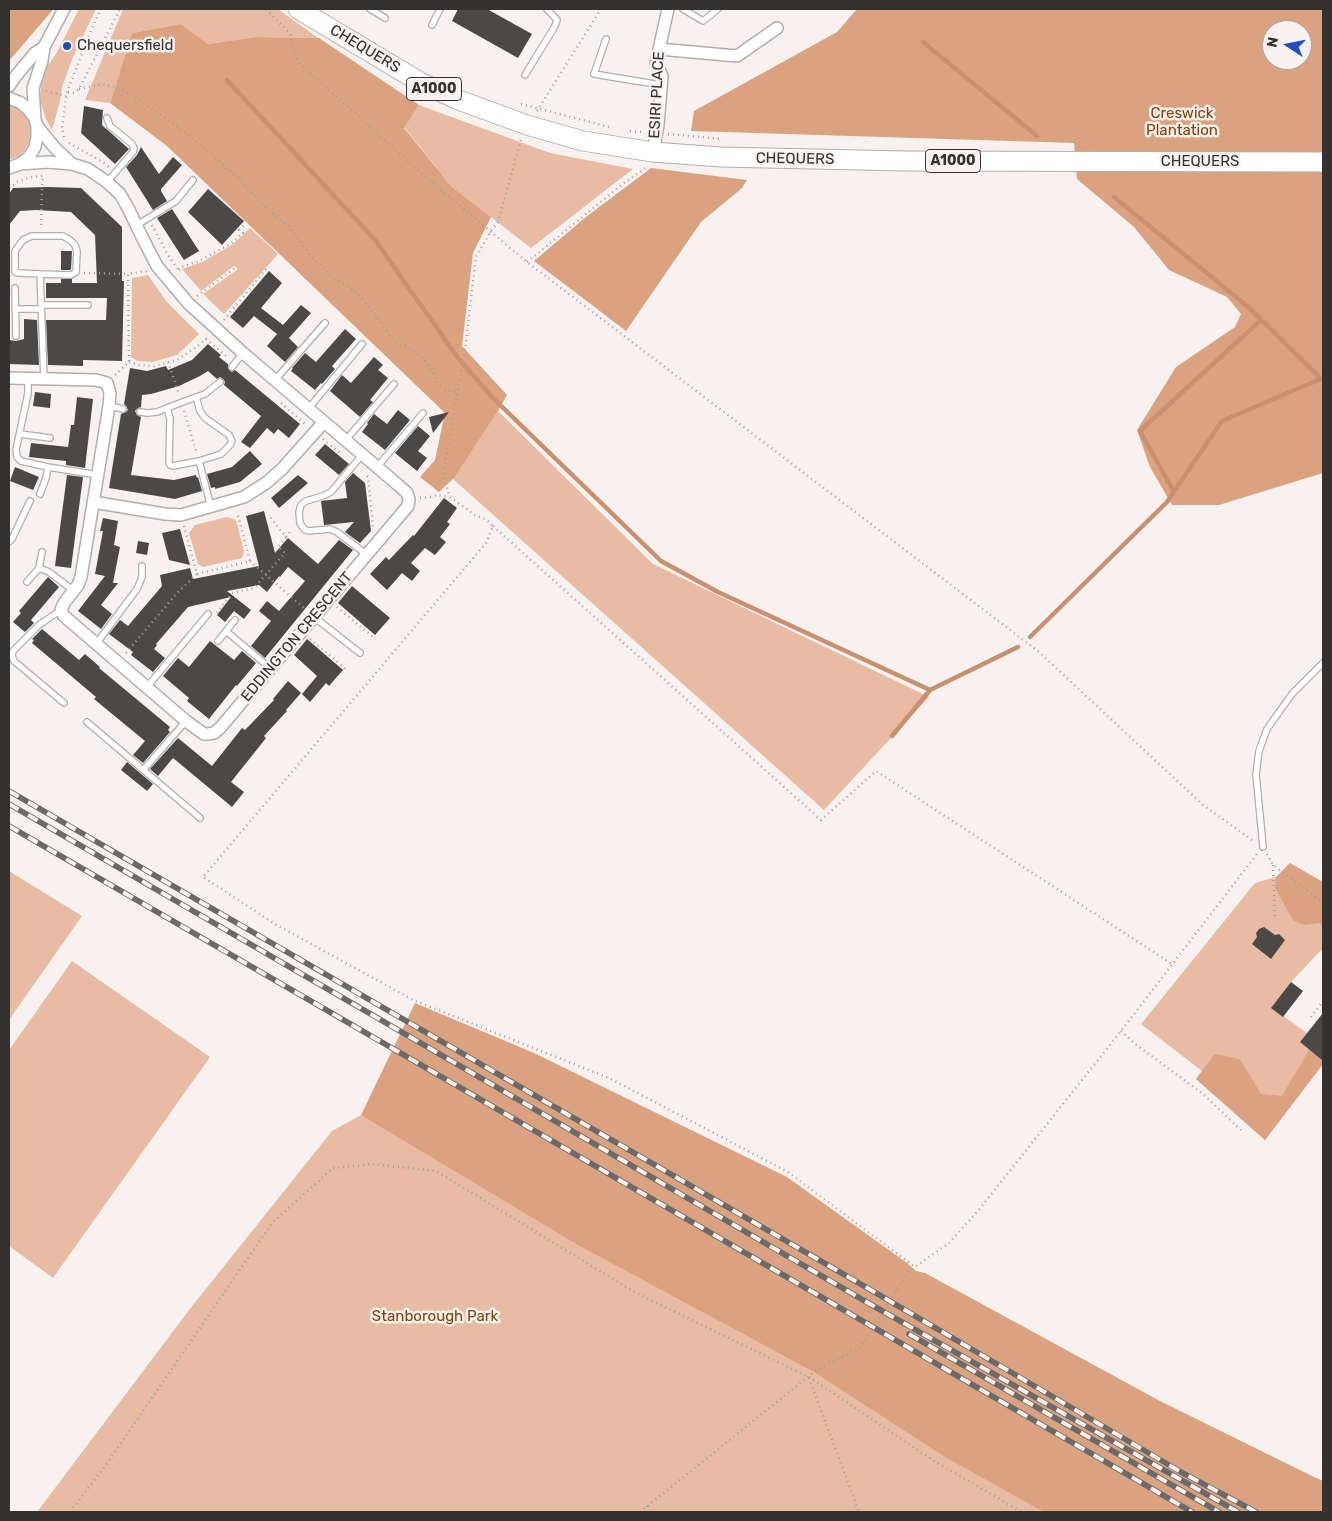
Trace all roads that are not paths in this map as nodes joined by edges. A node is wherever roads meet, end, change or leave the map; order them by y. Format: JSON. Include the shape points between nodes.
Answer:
{"nodes":[{"id":1,"x":64,"y":9,"type":"edge"},
{"id":2,"x":298,"y":9,"type":"edge"},
{"id":3,"x":370,"y":9,"type":"edge"},
{"id":4,"x":440,"y":9,"type":"edge"},
{"id":5,"x":548,"y":9,"type":"edge"},
{"id":6,"x":668,"y":9,"type":"edge"},
{"id":7,"x":683,"y":9,"type":"edge"},
{"id":8,"x":718,"y":9,"type":"edge"},
{"id":9,"x":385,"y":18,"type":"dead end"},
{"id":10,"x":432,"y":24,"type":"dead end"},
{"id":11,"x":776,"y":28,"type":"dead end"},
{"id":12,"x":606,"y":38,"type":"dead end"},
{"id":13,"x":44,"y":48,"type":"junction"},
{"id":14,"x":659,"y":49,"type":"junction"},
{"id":15,"x":525,"y":75,"type":"dead end"},
{"id":16,"x":661,"y":85,"type":"junction"},
{"id":17,"x":9,"y":86,"type":"edge"},
{"id":18,"x":9,"y":98,"type":"edge"},
{"id":19,"x":107,"y":118,"type":"dead end"},
{"id":20,"x":36,"y":122,"type":"junction"},
{"id":21,"x":654,"y":152,"type":"junction"},
{"id":22,"x":1323,"y":162,"type":"edge"},
{"id":23,"x":20,"y":164,"type":"junction"},
{"id":24,"x":72,"y":164,"type":"junction"},
{"id":25,"x":9,"y":168,"type":"edge"},
{"id":26,"x":192,"y":180,"type":"dead end"},
{"id":27,"x":107,"y":182,"type":"junction"},
{"id":28,"x":137,"y":225,"type":"junction"},
{"id":29,"x":40,"y":274,"type":"junction"},
{"id":30,"x":15,"y":288,"type":"dead end"},
{"id":31,"x":88,"y":305,"type":"dead end"},
{"id":32,"x":41,"y":307,"type":"junction"},
{"id":33,"x":16,"y":309,"type":"junction"},
{"id":34,"x":325,"y":323,"type":"dead end"},
{"id":35,"x":16,"y":336,"type":"dead end"},
{"id":36,"x":362,"y":344,"type":"dead end"},
{"id":37,"x":243,"y":353,"type":"junction"},
{"id":38,"x":232,"y":367,"type":"dead end"},
{"id":39,"x":9,"y":378,"type":"edge"},
{"id":40,"x":28,"y":379,"type":"junction"},
{"id":41,"x":44,"y":379,"type":"junction"},
{"id":42,"x":275,"y":380,"type":"junction"},
{"id":43,"x":220,"y":382,"type":"dead end"},
{"id":44,"x":394,"y":384,"type":"dead end"},
{"id":45,"x":196,"y":397,"type":"junction"},
{"id":46,"x":109,"y":406,"type":"junction"},
{"id":47,"x":167,"y":408,"type":"junction"},
{"id":48,"x":308,"y":408,"type":"junction"},
{"id":49,"x":123,"y":409,"type":"dead end"},
{"id":50,"x":140,"y":412,"type":"dead end"},
{"id":51,"x":423,"y":413,"type":"dead end"},
{"id":52,"x":324,"y":422,"type":"junction"},
{"id":53,"x":20,"y":434,"type":"junction"},
{"id":54,"x":50,"y":438,"type":"dead end"},
{"id":55,"x":345,"y":441,"type":"junction"},
{"id":56,"x":9,"y":450,"type":"edge"},
{"id":57,"x":16,"y":450,"type":"junction"},
{"id":58,"x":362,"y":455,"type":"junction"},
{"id":59,"x":199,"y":461,"type":"junction"},
{"id":60,"x":48,"y":467,"type":"junction"},
{"id":61,"x":377,"y":467,"type":"junction"},
{"id":62,"x":98,"y":475,"type":"junction"},
{"id":63,"x":40,"y":494,"type":"dead end"},
{"id":64,"x":30,"y":501,"type":"dead end"},
{"id":65,"x":93,"y":502,"type":"junction"},
{"id":66,"x":211,"y":507,"type":"junction"},
{"id":67,"x":9,"y":542,"type":"edge"},
{"id":68,"x":362,"y":551,"type":"junction"},
{"id":69,"x":42,"y":552,"type":"dead end"},
{"id":70,"x":142,"y":566,"type":"dead end"},
{"id":71,"x":39,"y":568,"type":"junction"},
{"id":72,"x":27,"y":582,"type":"dead end"},
{"id":73,"x":74,"y":591,"type":"junction"},
{"id":74,"x":61,"y":610,"type":"junction"},
{"id":75,"x":208,"y":614,"type":"road end"},
{"id":76,"x":314,"y":616,"type":"junction"},
{"id":77,"x":236,"y":620,"type":"dead end"},
{"id":78,"x":226,"y":631,"type":"junction"},
{"id":79,"x":218,"y":641,"type":"dead end"},
{"id":80,"x":96,"y":644,"type":"junction"},
{"id":81,"x":360,"y":654,"type":"dead end"},
{"id":82,"x":1323,"y":663,"type":"edge"},
{"id":83,"x":270,"y":668,"type":"junction"},
{"id":84,"x":147,"y":687,"type":"junction"},
{"id":85,"x":64,"y":703,"type":"dead end"},
{"id":86,"x":186,"y":721,"type":"junction"},
{"id":87,"x":87,"y":722,"type":"dead end"},
{"id":88,"x":144,"y":769,"type":"junction"},
{"id":89,"x":200,"y":818,"type":"dead end"},
{"id":90,"x":1262,"y":847,"type":"road end"}],
"edges":[{"from":1,"to":13,"type":"street"},
{"from":2,"to":21,"type":"main road","name":"CHEQUERS","number":"A1000","via":[[420,82],[456,99],[527,125],[584,140]]},
{"from":3,"to":9,"type":"lane"},
{"from":4,"to":10,"type":"lane"},
{"from":5,"to":15,"type":"lane","via":[[557,20],[555,26]]},
{"from":6,"to":14,"type":"street","name":"ESIRI PLACE"},
{"from":7,"to":8,"type":"lane","via":[[703,21]]},
{"from":11,"to":14,"type":"street","via":[[737,56]]},
{"from":12,"to":16,"type":"lane","via":[[594,74]]},
{"from":13,"to":17,"type":"street","via":[[35,53]]},
{"from":13,"to":20,"type":"street","via":[[33,88]]},
{"from":14,"to":16,"type":"street","name":"ESIRI PLACE","via":[[656,63],[662,76]]},
{"from":16,"to":21,"type":"street","name":"ESIRI PLACE"},
{"from":18,"to":20,"type":"street","via":[[29,110]]},
{"from":19,"to":27,"type":"lane","via":[[110,126],[134,148]]},
{"from":20,"to":23,"type":"street","via":[[38,137],[35,147]]},
{"from":20,"to":24,"type":"street"},
{"from":21,"to":22,"type":"main road","name":"CHEQUERS","number":"A1000","via":[[721,157],[905,161]]},
{"from":23,"to":24,"type":"street"},
{"from":23,"to":25,"type":"street"},
{"from":24,"to":27,"type":"street","via":[[88,169]]},
{"from":26,"to":28,"type":"lane","via":[[176,201]]},
{"from":27,"to":28,"type":"street","via":[[120,194]]},
{"from":28,"to":37,"type":"street","via":[[157,266],[188,303]]},
{"from":29,"to":29,"type":"lane","via":[[15,272],[15,252],[22,240],[32,236],[63,236],[75,245],[76,272],[71,275]]},
{"from":29,"to":32,"type":"lane"},
{"from":30,"to":33,"type":"lane"},
{"from":31,"to":32,"type":"lane"},
{"from":32,"to":33,"type":"lane"},
{"from":32,"to":41,"type":"lane"},
{"from":33,"to":35,"type":"lane"},
{"from":34,"to":42,"type":"lane"},
{"from":36,"to":48,"type":"lane"},
{"from":37,"to":38,"type":"lane"},
{"from":37,"to":42,"type":"street"},
{"from":39,"to":40,"type":"street"},
{"from":40,"to":41,"type":"street"},
{"from":40,"to":53,"type":"lane"},
{"from":41,"to":46,"type":"street","via":[[106,383],[110,393]]},
{"from":42,"to":48,"type":"street"},
{"from":43,"to":45,"type":"lane"},
{"from":44,"to":55,"type":"lane"},
{"from":45,"to":47,"type":"lane"},
{"from":45,"to":59,"type":"lane","via":[[205,418],[229,435],[232,441],[221,454]]},
{"from":46,"to":49,"type":"lane"},
{"from":46,"to":62,"type":"street"},
{"from":47,"to":50,"type":"lane"},
{"from":47,"to":59,"type":"lane","via":[[170,465]]},
{"from":48,"to":52,"type":"street"},
{"from":51,"to":61,"type":"lane"},
{"from":52,"to":55,"type":"street"},
{"from":52,"to":66,"type":"street","via":[[271,479],[244,497]]},
{"from":53,"to":54,"type":"lane"},
{"from":53,"to":57,"type":"lane"},
{"from":55,"to":58,"type":"street"},
{"from":56,"to":57,"type":"lane"},
{"from":57,"to":60,"type":"lane","via":[[21,461]]},
{"from":58,"to":61,"type":"street"},
{"from":58,"to":68,"type":"lane","via":[[331,492],[306,501],[299,512],[304,529],[330,528]]},
{"from":59,"to":66,"type":"lane"},
{"from":60,"to":62,"type":"lane"},
{"from":60,"to":63,"type":"lane"},
{"from":61,"to":68,"type":"street","name":"EDDINGTON CRESCENT","via":[[407,493],[408,506]]},
{"from":62,"to":65,"type":"street"},
{"from":64,"to":67,"type":"lane"},
{"from":65,"to":66,"type":"street","via":[[182,515]]},
{"from":65,"to":73,"type":"street","via":[[81,577]]},
{"from":68,"to":76,"type":"street","name":"EDDINGTON CRESCENT"},
{"from":69,"to":71,"type":"lane"},
{"from":70,"to":80,"type":"lane","via":[[137,589]]},
{"from":71,"to":72,"type":"lane"},
{"from":71,"to":73,"type":"lane"},
{"from":73,"to":74,"type":"street"},
{"from":74,"to":80,"type":"street","name":"EDDINGTON CRESCENT"},
{"from":74,"to":85,"type":"lane","via":[[39,625],[12,656]]},
{"from":75,"to":84,"type":"lane"},
{"from":76,"to":81,"type":"lane"},
{"from":76,"to":83,"type":"street","name":"EDDINGTON CRESCENT"},
{"from":77,"to":78,"type":"lane"},
{"from":78,"to":79,"type":"lane"},
{"from":78,"to":83,"type":"lane"},
{"from":80,"to":84,"type":"street","name":"EDDINGTON CRESCENT"},
{"from":82,"to":90,"type":"lane","via":[[1292,694],[1267,729],[1259,751],[1256,774]]},
{"from":83,"to":86,"type":"street","name":"EDDINGTON CRESCENT","via":[[214,733],[204,734]]},
{"from":84,"to":86,"type":"street","name":"EDDINGTON CRESCENT"},
{"from":86,"to":88,"type":"lane"},
{"from":87,"to":88,"type":"lane"},
{"from":88,"to":89,"type":"lane"}]}
